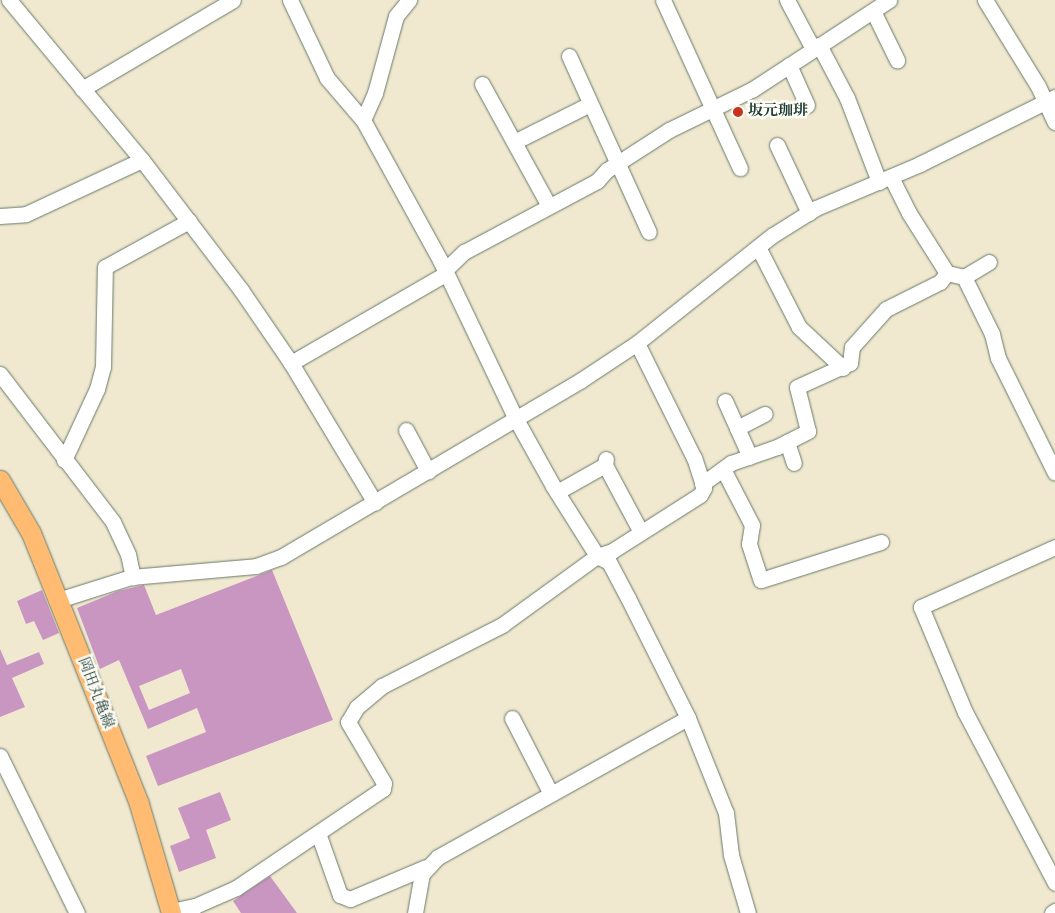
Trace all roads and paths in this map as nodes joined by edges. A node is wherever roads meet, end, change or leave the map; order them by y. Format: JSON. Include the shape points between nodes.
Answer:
{"nodes":[{"id":1,"x":10,"y":0,"type":"edge"},
{"id":2,"x":233,"y":0,"type":"edge"},
{"id":3,"x":290,"y":0,"type":"edge"},
{"id":4,"x":409,"y":0,"type":"edge"},
{"id":5,"x":664,"y":0,"type":"edge"},
{"id":6,"x":787,"y":0,"type":"edge"},
{"id":7,"x":889,"y":0,"type":"edge"},
{"id":8,"x":985,"y":0,"type":"edge"},
{"id":9,"x":873,"y":12,"type":"junction"},
{"id":10,"x":816,"y":47,"type":"junction"},
{"id":11,"x":569,"y":56,"type":"dead end"},
{"id":12,"x":897,"y":60,"type":"dead end"},
{"id":13,"x":789,"y":65,"type":"junction"},
{"id":14,"x":482,"y":84,"type":"dead end"},
{"id":15,"x":82,"y":89,"type":"junction"},
{"id":16,"x":1050,"y":99,"type":"edge"},
{"id":17,"x":590,"y":104,"type":"junction"},
{"id":18,"x":807,"y":105,"type":"dead end"},
{"id":19,"x":712,"y":109,"type":"junction"},
{"id":20,"x":363,"y":120,"type":"junction"},
{"id":21,"x":1055,"y":122,"type":"edge"},
{"id":22,"x":514,"y":142,"type":"junction"},
{"id":23,"x":777,"y":145,"type":"dead end"},
{"id":24,"x":142,"y":160,"type":"junction"},
{"id":25,"x":616,"y":164,"type":"junction"},
{"id":26,"x":740,"y":168,"type":"dead end"},
{"id":27,"x":885,"y":180,"type":"junction"},
{"id":28,"x":549,"y":206,"type":"junction"},
{"id":29,"x":809,"y":212,"type":"junction"},
{"id":30,"x":0,"y":216,"type":"edge"},
{"id":31,"x":189,"y":221,"type":"junction"},
{"id":32,"x":648,"y":232,"type":"dead end"},
{"id":33,"x":758,"y":247,"type":"junction"},
{"id":34,"x":989,"y":262,"type":"dead end"},
{"id":35,"x":444,"y":272,"type":"junction"},
{"id":36,"x":947,"y":273,"type":"junction"},
{"id":37,"x":964,"y":277,"type":"junction"},
{"id":38,"x":637,"y":343,"type":"junction"},
{"id":39,"x":291,"y":363,"type":"junction"},
{"id":40,"x":843,"y":368,"type":"junction"},
{"id":41,"x":0,"y":374,"type":"edge"},
{"id":42,"x":724,"y":401,"type":"dead end"},
{"id":43,"x":765,"y":414,"type":"dead end"},
{"id":44,"x":517,"y":421,"type":"junction"},
{"id":45,"x":737,"y":428,"type":"junction"},
{"id":46,"x":406,"y":430,"type":"dead end"},
{"id":47,"x":787,"y":442,"type":"junction"},
{"id":48,"x":750,"y":457,"type":"junction"},
{"id":49,"x":64,"y":460,"type":"junction"},
{"id":50,"x":794,"y":463,"type":"dead end"},
{"id":51,"x":723,"y":468,"type":"junction"},
{"id":52,"x":1054,"y":469,"type":"edge"},
{"id":53,"x":428,"y":471,"type":"junction"},
{"id":54,"x":0,"y":480,"type":"edge"},
{"id":55,"x":702,"y":484,"type":"junction"},
{"id":56,"x":557,"y":492,"type":"junction"},
{"id":57,"x":376,"y":502,"type":"junction"},
{"id":58,"x":641,"y":532,"type":"junction"},
{"id":59,"x":881,"y":542,"type":"dead end"},
{"id":60,"x":1055,"y":547,"type":"edge"},
{"id":61,"x":597,"y":556,"type":"junction"},
{"id":62,"x":133,"y":577,"type":"junction"},
{"id":63,"x":58,"y":600,"type":"junction"},
{"id":64,"x":512,"y":718,"type":"dead end"},
{"id":65,"x":688,"y":718,"type":"junction"},
{"id":66,"x":0,"y":756,"type":"edge"},
{"id":67,"x":551,"y":794,"type":"junction"},
{"id":68,"x":318,"y":833,"type":"junction"},
{"id":69,"x":426,"y":867,"type":"junction"},
{"id":70,"x":1055,"y":883,"type":"edge"},
{"id":71,"x":171,"y":912,"type":"edge"},
{"id":72,"x":77,"y":913,"type":"edge"},
{"id":73,"x":415,"y":913,"type":"edge"},
{"id":74,"x":748,"y":913,"type":"edge"}],
"edges":[{"from":1,"to":15,"type":"street"},
{"from":2,"to":15,"type":"street"},
{"from":3,"to":20,"type":"street","via":[[334,89]]},
{"from":4,"to":20,"type":"street","via":[[396,16],[375,93]]},
{"from":5,"to":19,"type":"street"},
{"from":6,"to":10,"type":"street"},
{"from":7,"to":9,"type":"street"},
{"from":8,"to":16,"type":"street"},
{"from":9,"to":10,"type":"street"},
{"from":9,"to":12,"type":"street"},
{"from":10,"to":13,"type":"street"},
{"from":10,"to":27,"type":"street","via":[[847,98]]},
{"from":11,"to":17,"type":"street"},
{"from":13,"to":18,"type":"street"},
{"from":13,"to":19,"type":"street","via":[[753,89]]},
{"from":14,"to":22,"type":"street"},
{"from":15,"to":24,"type":"street"},
{"from":16,"to":21,"type":"street"},
{"from":16,"to":27,"type":"street"},
{"from":17,"to":22,"type":"street"},
{"from":17,"to":25,"type":"street"},
{"from":19,"to":25,"type":"street","via":[[670,130]]},
{"from":19,"to":26,"type":"street"},
{"from":20,"to":35,"type":"street"},
{"from":22,"to":28,"type":"street"},
{"from":23,"to":29,"type":"street"},
{"from":24,"to":30,"type":"street","via":[[26,214]]},
{"from":24,"to":31,"type":"street"},
{"from":25,"to":28,"type":"street","via":[[597,182]]},
{"from":25,"to":32,"type":"street"},
{"from":27,"to":29,"type":"street"},
{"from":27,"to":36,"type":"street"},
{"from":28,"to":35,"type":"street","via":[[464,252]]},
{"from":29,"to":33,"type":"street"},
{"from":31,"to":39,"type":"street"},
{"from":31,"to":49,"type":"street","via":[[105,267],[103,367],[97,389]]},
{"from":33,"to":38,"type":"street"},
{"from":33,"to":40,"type":"street","via":[[798,327]]},
{"from":34,"to":37,"type":"street"},
{"from":35,"to":39,"type":"street"},
{"from":35,"to":44,"type":"street"},
{"from":36,"to":37,"type":"street"},
{"from":36,"to":40,"type":"street","via":[[940,282],[886,309],[852,347],[850,363]]},
{"from":37,"to":52,"type":"street","via":[[992,334],[998,358]]},
{"from":38,"to":44,"type":"street"},
{"from":38,"to":55,"type":"street","via":[[694,458]]},
{"from":39,"to":57,"type":"street"},
{"from":40,"to":47,"type":"street","via":[[797,387],[808,431]]},
{"from":41,"to":49,"type":"street"},
{"from":42,"to":45,"type":"street"},
{"from":43,"to":45,"type":"street"},
{"from":44,"to":53,"type":"street"},
{"from":44,"to":56,"type":"street"},
{"from":45,"to":48,"type":"street"},
{"from":46,"to":53,"type":"street"},
{"from":47,"to":48,"type":"street"},
{"from":47,"to":50,"type":"street"},
{"from":48,"to":51,"type":"street"},
{"from":49,"to":62,"type":"street","via":[[113,522],[128,554]]},
{"from":51,"to":55,"type":"street"},
{"from":51,"to":59,"type":"street","via":[[752,526],[749,544],[760,580]]},
{"from":53,"to":57,"type":"street"},
{"from":54,"to":63,"type":"main road","name":"岡田丸亀線","via":[[31,533]]},
{"from":55,"to":58,"type":"street","via":[[700,496]]},
{"from":56,"to":58,"type":"street","via":[[606,462]]},
{"from":56,"to":61,"type":"street"},
{"from":57,"to":62,"type":"street","via":[[270,563]]},
{"from":58,"to":61,"type":"street","via":[[612,551]]},
{"from":60,"to":70,"type":"street","via":[[921,606],[965,712]]},
{"from":61,"to":65,"type":"street","via":[[609,562]]},
{"from":61,"to":68,"type":"street","via":[[502,625],[382,686],[356,707],[348,722],[384,783],[383,788]]},
{"from":62,"to":63,"type":"street"},
{"from":63,"to":71,"type":"main road","name":"岡田丸亀線","via":[[138,804]]},
{"from":64,"to":67,"type":"street"},
{"from":65,"to":67,"type":"street"},
{"from":65,"to":74,"type":"street","via":[[726,813],[730,854]]},
{"from":66,"to":72,"type":"street"},
{"from":67,"to":69,"type":"street"},
{"from":68,"to":69,"type":"street","via":[[340,895],[350,899]]},
{"from":68,"to":71,"type":"street","via":[[236,888],[195,906]]},
{"from":69,"to":73,"type":"street","via":[[417,890]]}]}
